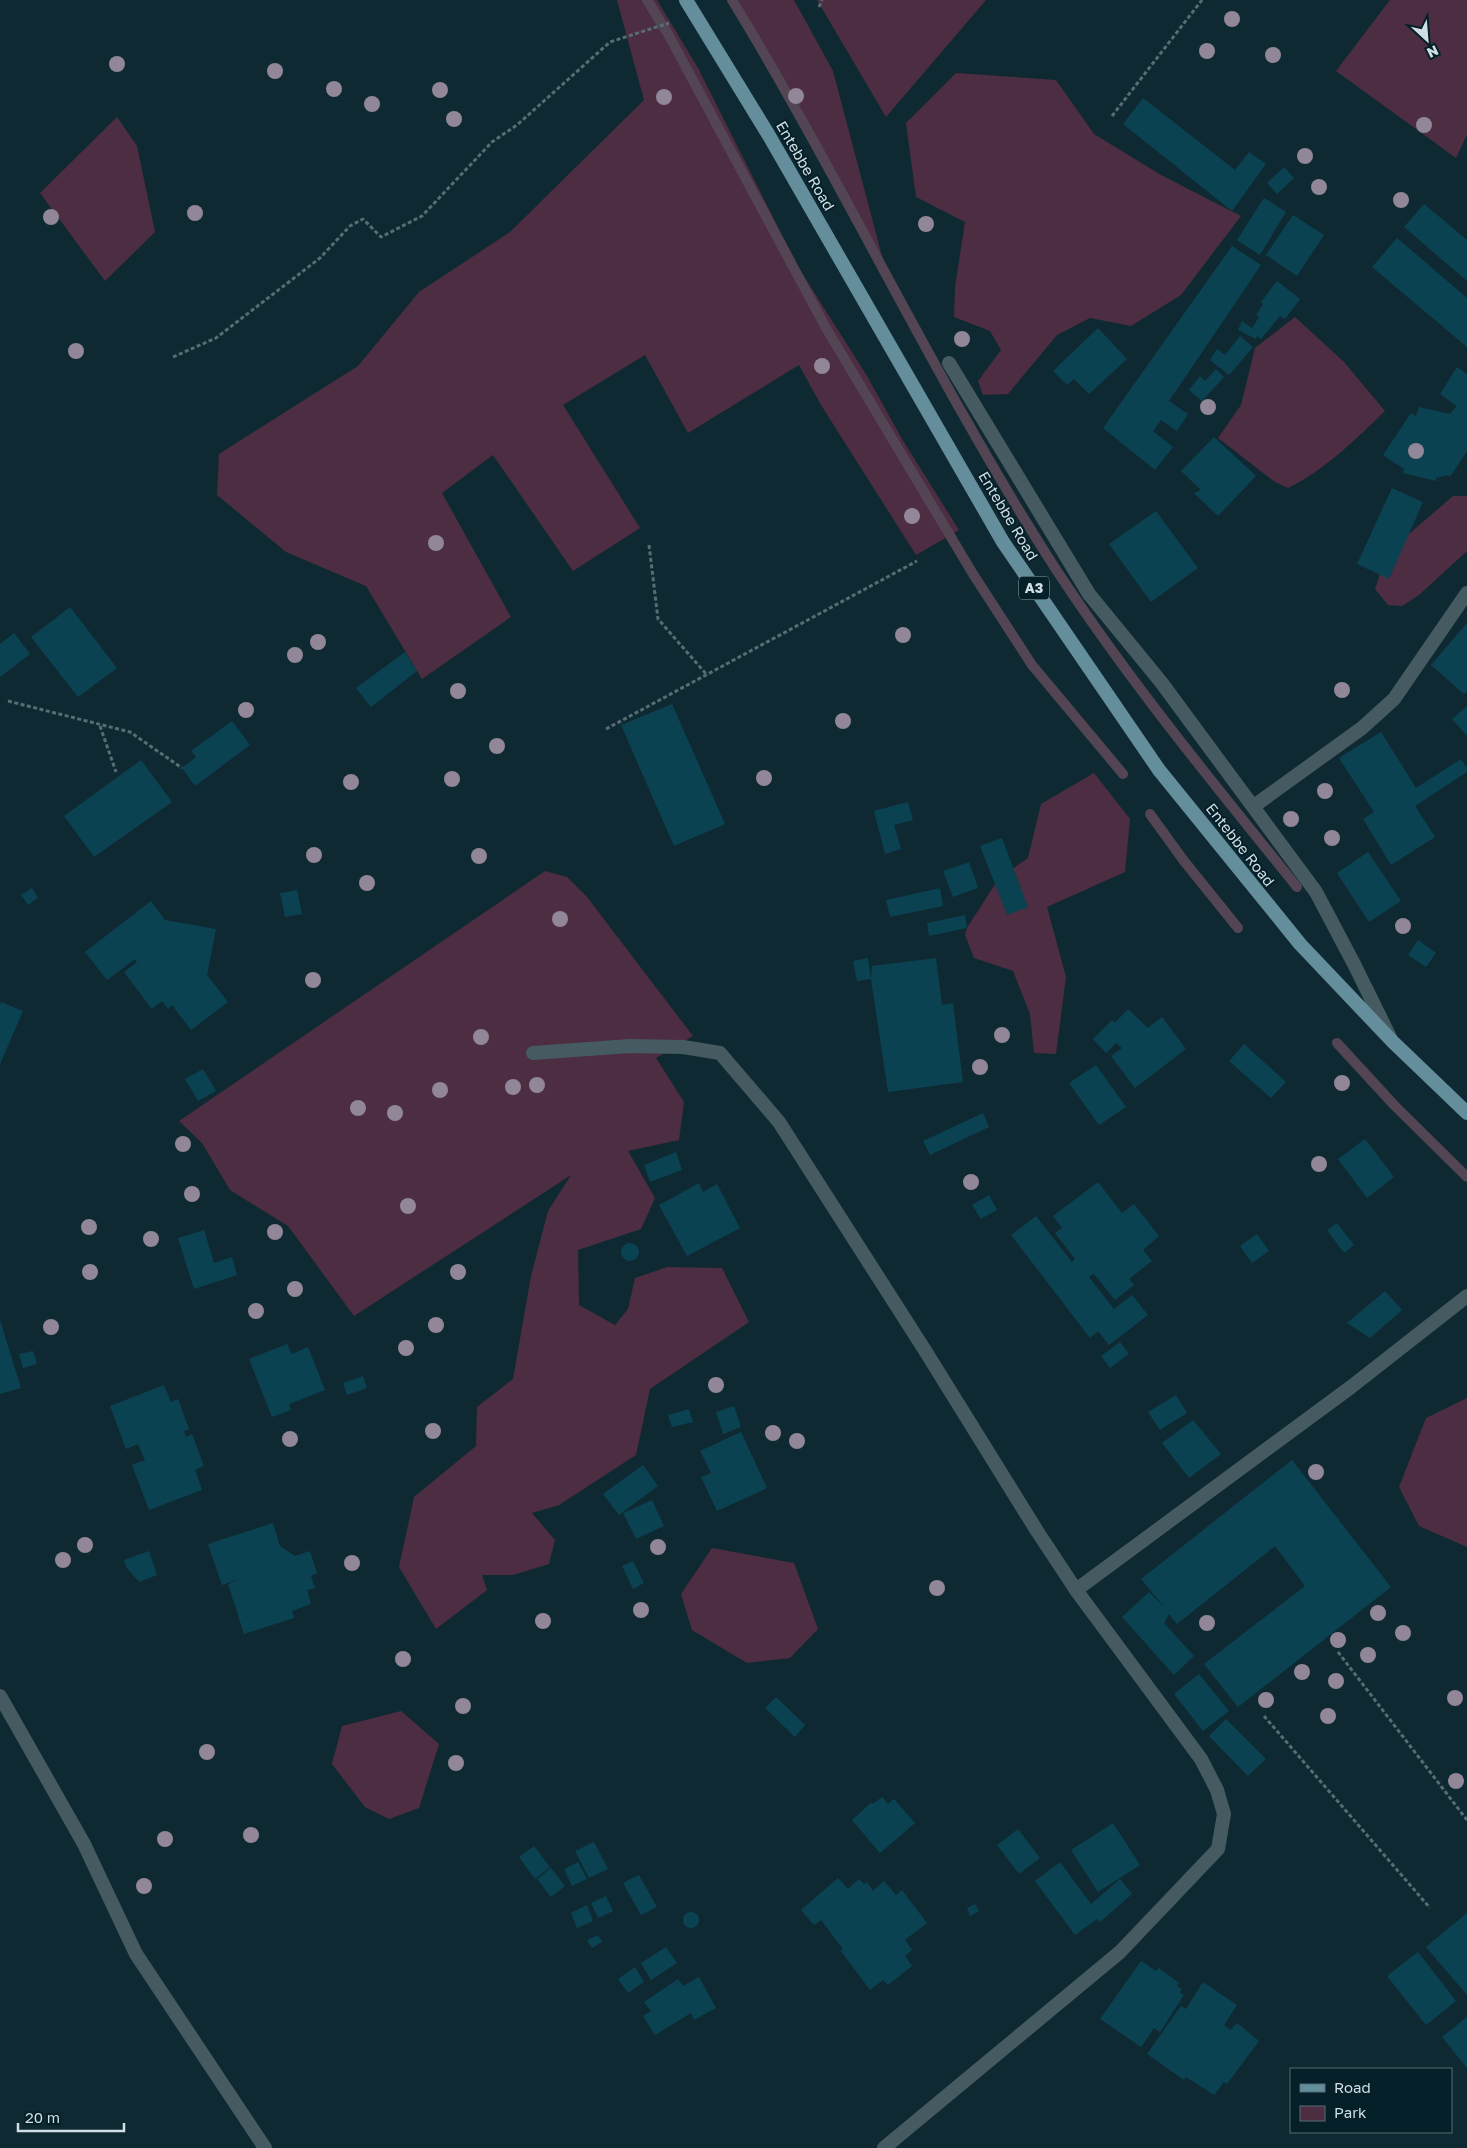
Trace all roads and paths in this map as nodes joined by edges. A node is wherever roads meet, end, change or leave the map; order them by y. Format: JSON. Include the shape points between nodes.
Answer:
{"nodes":[{"id":1,"x":686,"y":0,"type":"edge"},
{"id":2,"x":822,"y":0,"type":"edge"},
{"id":3,"x":1202,"y":0,"type":"edge"},
{"id":4,"x":819,"y":7,"type":"dead end"},
{"id":5,"x":670,"y":23,"type":"dead end"},
{"id":6,"x":1112,"y":116,"type":"dead end"},
{"id":7,"x":173,"y":357,"type":"dead end"},
{"id":8,"x":949,"y":363,"type":"dead end"},
{"id":9,"x":649,"y":545,"type":"dead end"},
{"id":10,"x":917,"y":561,"type":"dead end"},
{"id":11,"x":1467,"y":593,"type":"edge"},
{"id":12,"x":706,"y":675,"type":"junction"},
{"id":13,"x":8,"y":701,"type":"dead end"},
{"id":14,"x":100,"y":725,"type":"junction"},
{"id":15,"x":606,"y":729,"type":"dead end"},
{"id":16,"x":182,"y":768,"type":"dead end"},
{"id":17,"x":116,"y":772,"type":"dead end"},
{"id":18,"x":1254,"y":806,"type":"junction"},
{"id":19,"x":1393,"y":1042,"type":"junction"},
{"id":20,"x":533,"y":1053,"type":"dead end"},
{"id":21,"x":1467,"y":1113,"type":"edge"},
{"id":22,"x":1467,"y":1296,"type":"edge"},
{"id":23,"x":1076,"y":1590,"type":"junction"},
{"id":24,"x":1338,"y":1652,"type":"dead end"},
{"id":25,"x":0,"y":1696,"type":"edge"},
{"id":26,"x":1264,"y":1716,"type":"dead end"},
{"id":27,"x":1467,"y":1820,"type":"edge"},
{"id":28,"x":1430,"y":1908,"type":"dead end"},
{"id":29,"x":266,"y":2148,"type":"edge"},
{"id":30,"x":884,"y":2148,"type":"edge"}],
"edges":[{"from":1,"to":19,"type":"main road","name":"Entebbe Road","number":"A3","via":[[1003,542],[1054,619],[1159,770],[1268,908]]},
{"from":2,"to":4,"type":"path"},
{"from":3,"to":6,"type":"path"},
{"from":5,"to":7,"type":"path","via":[[610,42],[517,125],[492,142],[422,216],[381,237],[363,220],[350,226],[320,258],[216,338]]},
{"from":8,"to":18,"type":"street","via":[[1089,594],[1161,682]]},
{"from":9,"to":12,"type":"path","via":[[658,619]]},
{"from":10,"to":12,"type":"path"},
{"from":11,"to":18,"type":"street","via":[[1394,700],[1362,728]]},
{"from":12,"to":15,"type":"path"},
{"from":13,"to":14,"type":"path"},
{"from":14,"to":16,"type":"path","via":[[130,732]]},
{"from":14,"to":17,"type":"path"},
{"from":18,"to":19,"type":"street","via":[[1316,892]]},
{"from":19,"to":21,"type":"main road","name":"Entebbe Road","number":"A3"},
{"from":20,"to":23,"type":"street","via":[[630,1046],[683,1047],[720,1054],[778,1122]]},
{"from":22,"to":23,"type":"street","via":[[1351,1387]]},
{"from":23,"to":30,"type":"street","via":[[1201,1759],[1217,1790],[1224,1814],[1218,1849],[1120,1952]]},
{"from":24,"to":27,"type":"path"},
{"from":25,"to":29,"type":"street","via":[[84,1844],[136,1954]]},
{"from":26,"to":28,"type":"path"}]}
